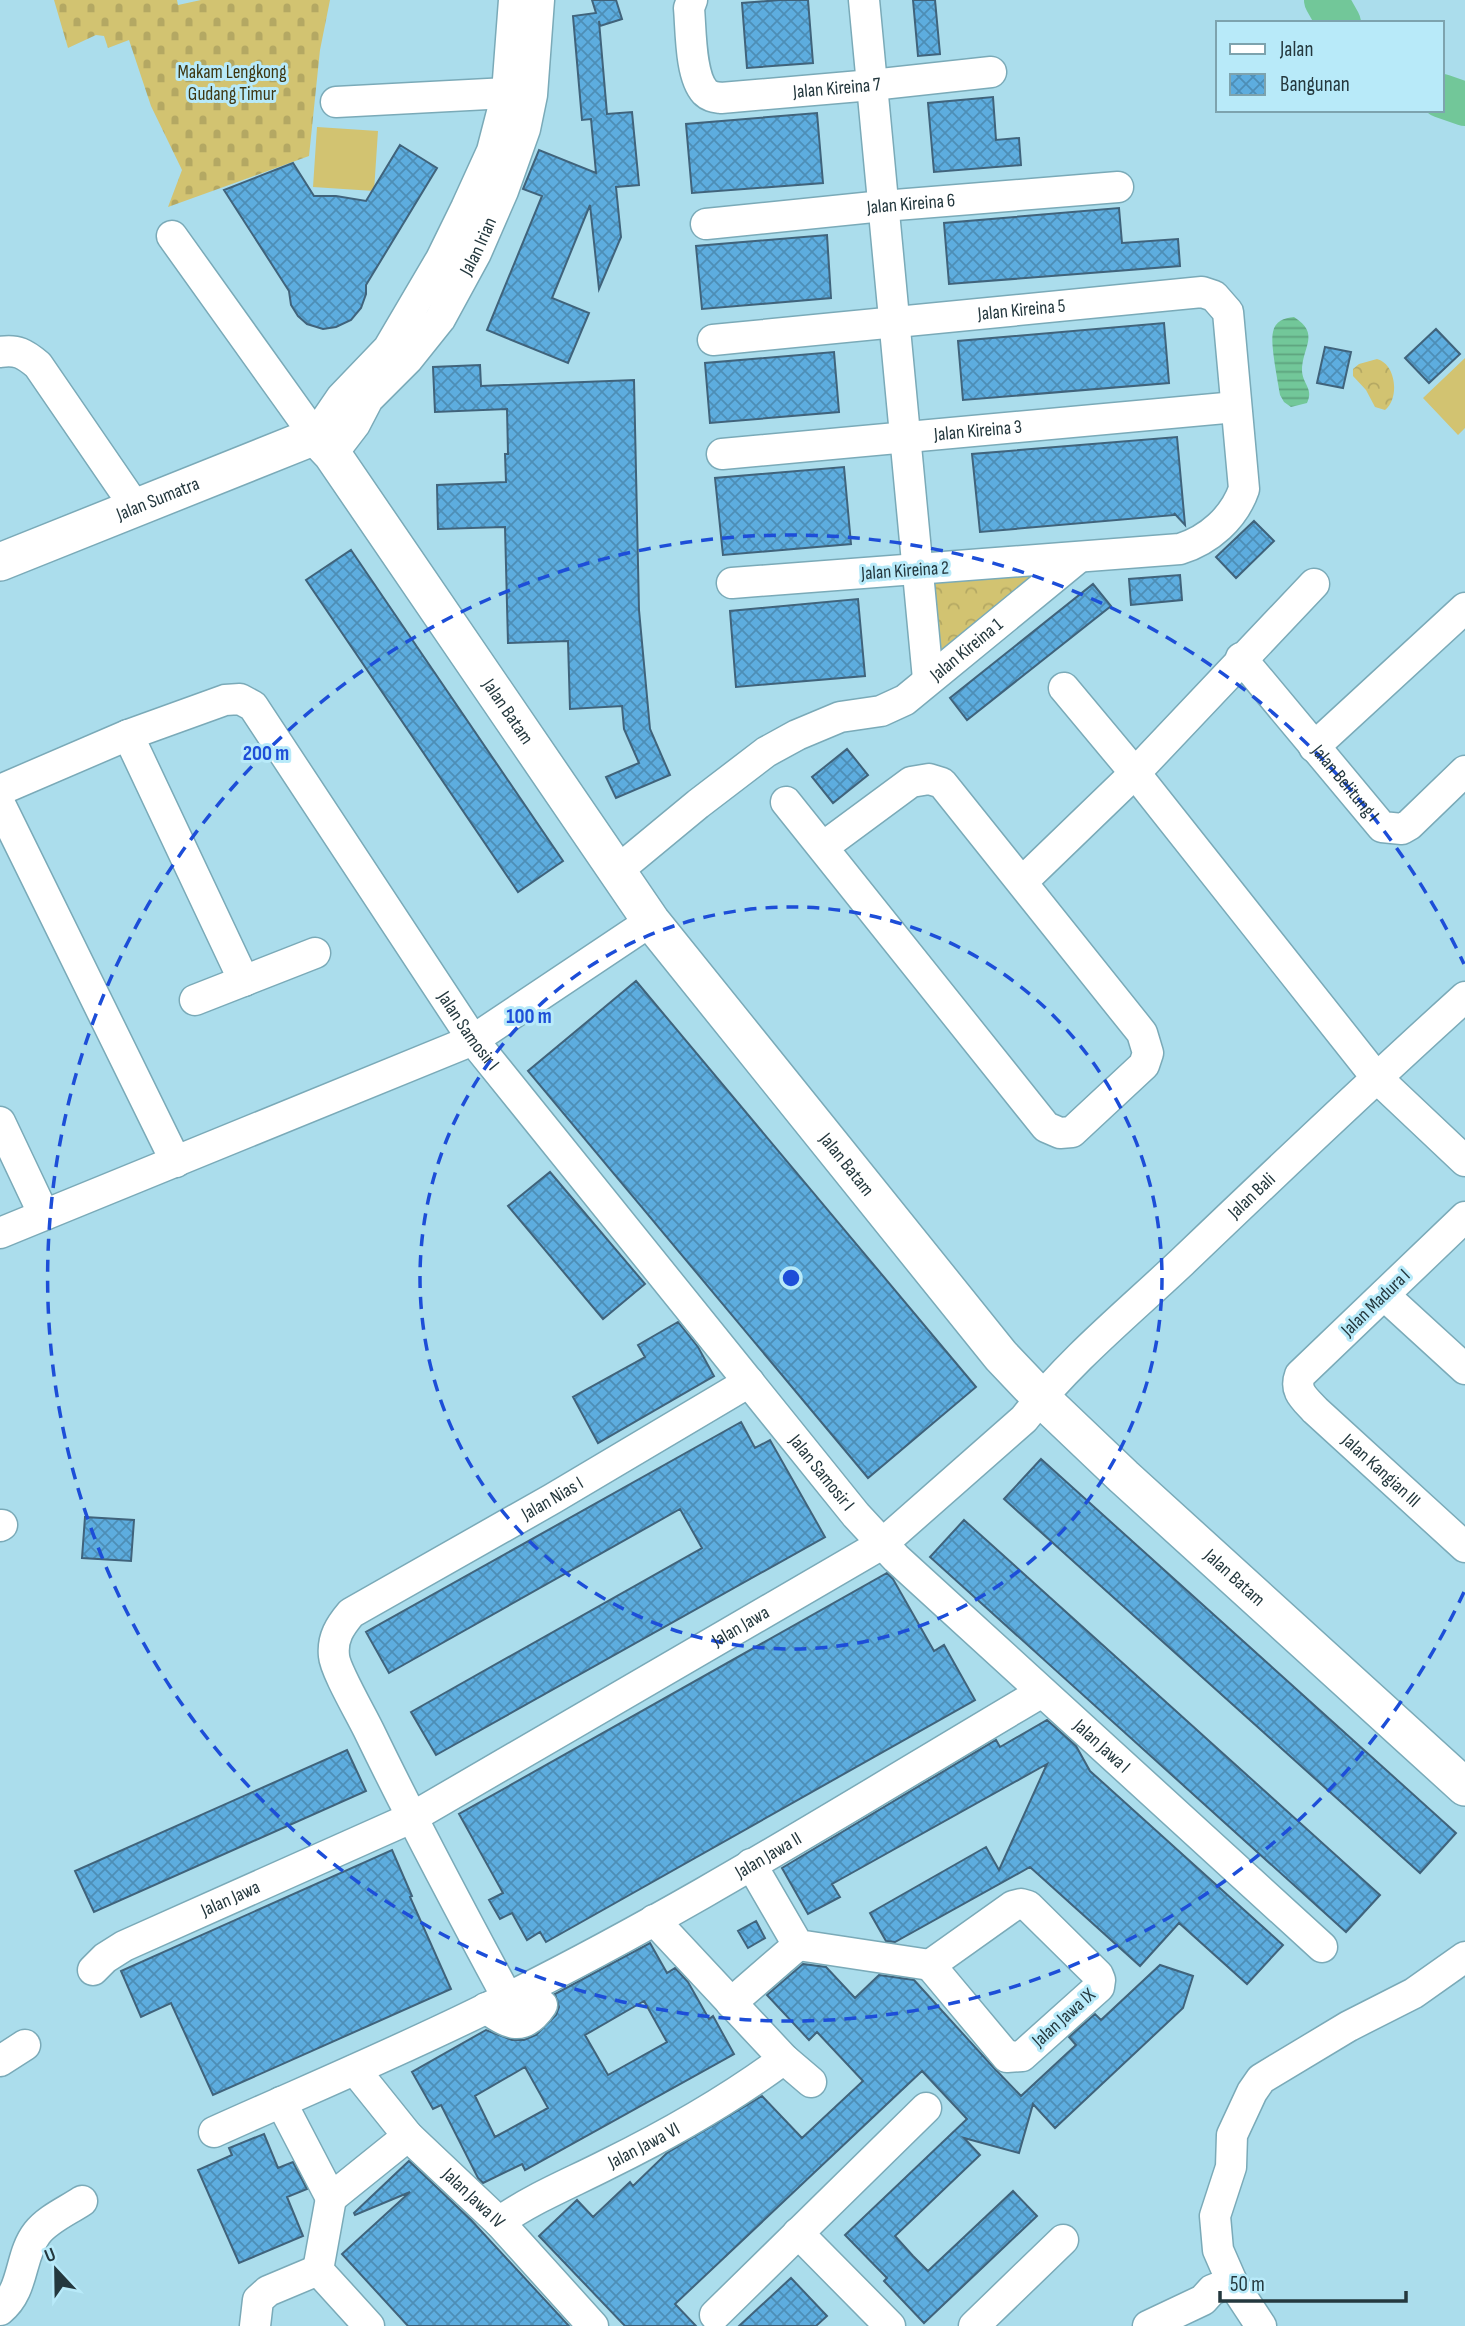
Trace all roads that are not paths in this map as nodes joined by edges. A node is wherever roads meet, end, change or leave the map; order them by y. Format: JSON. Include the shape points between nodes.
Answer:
{"nodes":[{"id":1,"x":514,"y":0,"type":"edge"},
{"id":2,"x":539,"y":0,"type":"edge"},
{"id":3,"x":692,"y":0,"type":"edge"},
{"id":4,"x":864,"y":0,"type":"edge"},
{"id":5,"x":991,"y":72,"type":"dead end"},
{"id":6,"x":873,"y":85,"type":"junction"},
{"id":7,"x":519,"y":94,"type":"junction"},
{"id":8,"x":335,"y":102,"type":"dead end"},
{"id":9,"x":1118,"y":187,"type":"dead end"},
{"id":10,"x":883,"y":206,"type":"junction"},
{"id":11,"x":706,"y":224,"type":"dead end"},
{"id":12,"x":172,"y":236,"type":"dead end"},
{"id":13,"x":893,"y":322,"type":"junction"},
{"id":14,"x":713,"y":340,"type":"dead end"},
{"id":15,"x":0,"y":352,"type":"edge"},
{"id":16,"x":1236,"y":407,"type":"junction"},
{"id":17,"x":906,"y":437,"type":"junction"},
{"id":18,"x":323,"y":445,"type":"junction"},
{"id":19,"x":722,"y":454,"type":"dead end"},
{"id":20,"x":136,"y":508,"type":"junction"},
{"id":21,"x":1078,"y":558,"type":"junction"},
{"id":22,"x":0,"y":562,"type":"edge"},
{"id":23,"x":917,"y":570,"type":"junction"},
{"id":24,"x":732,"y":583,"type":"dead end"},
{"id":25,"x":1314,"y":584,"type":"dead end"},
{"id":26,"x":1465,"y":608,"type":"edge"},
{"id":27,"x":1241,"y":659,"type":"junction"},
{"id":28,"x":928,"y":679,"type":"junction"},
{"id":29,"x":1064,"y":688,"type":"dead end"},
{"id":30,"x":128,"y":735,"type":"junction"},
{"id":31,"x":1314,"y":747,"type":"junction"},
{"id":32,"x":1465,"y":771,"type":"edge"},
{"id":33,"x":1135,"y":773,"type":"junction"},
{"id":34,"x":0,"y":790,"type":"edge"},
{"id":35,"x":786,"y":802,"type":"dead end"},
{"id":36,"x":0,"y":804,"type":"edge"},
{"id":37,"x":823,"y":847,"type":"junction"},
{"id":38,"x":617,"y":871,"type":"junction"},
{"id":39,"x":1022,"y":882,"type":"junction"},
{"id":40,"x":651,"y":920,"type":"junction"},
{"id":41,"x":315,"y":953,"type":"dead end"},
{"id":42,"x":244,"y":981,"type":"junction"},
{"id":43,"x":1465,"y":997,"type":"edge"},
{"id":44,"x":195,"y":1000,"type":"dead end"},
{"id":45,"x":473,"y":1040,"type":"junction"},
{"id":46,"x":1376,"y":1077,"type":"junction"},
{"id":47,"x":0,"y":1122,"type":"edge"},
{"id":48,"x":1465,"y":1161,"type":"edge"},
{"id":49,"x":176,"y":1162,"type":"junction"},
{"id":50,"x":44,"y":1215,"type":"junction"},
{"id":51,"x":1465,"y":1217,"type":"edge"},
{"id":52,"x":0,"y":1233,"type":"edge"},
{"id":53,"x":1384,"y":1296,"type":"junction"},
{"id":54,"x":1465,"y":1369,"type":"edge"},
{"id":55,"x":749,"y":1382,"type":"junction"},
{"id":56,"x":1299,"y":1393,"type":"joint"},
{"id":57,"x":1040,"y":1397,"type":"junction"},
{"id":58,"x":882,"y":1544,"type":"junction"},
{"id":59,"x":1465,"y":1547,"type":"edge"},
{"id":60,"x":1042,"y":1692,"type":"junction"},
{"id":61,"x":1465,"y":1787,"type":"edge"},
{"id":62,"x":411,"y":1818,"type":"junction"},
{"id":63,"x":751,"y":1864,"type":"junction"},
{"id":64,"x":654,"y":1920,"type":"junction"},
{"id":65,"x":798,"y":1945,"type":"junction"},
{"id":66,"x":1322,"y":1947,"type":"dead end"},
{"id":67,"x":1465,"y":1958,"type":"edge"},
{"id":68,"x":930,"y":1965,"type":"junction"},
{"id":69,"x":93,"y":1970,"type":"dead end"},
{"id":70,"x":497,"y":2003,"type":"junction"},
{"id":71,"x":731,"y":2003,"type":"junction"},
{"id":72,"x":542,"y":2005,"type":"dead end"},
{"id":73,"x":25,"y":2045,"type":"dead end"},
{"id":74,"x":784,"y":2059,"type":"junction"},
{"id":75,"x":0,"y":2060,"type":"edge"},
{"id":76,"x":355,"y":2070,"type":"junction"},
{"id":77,"x":811,"y":2082,"type":"dead end"},
{"id":78,"x":281,"y":2102,"type":"junction"},
{"id":79,"x":926,"y":2108,"type":"dead end"},
{"id":80,"x":214,"y":2132,"type":"dead end"},
{"id":81,"x":408,"y":2136,"type":"junction"},
{"id":82,"x":331,"y":2198,"type":"junction"},
{"id":83,"x":82,"y":2202,"type":"dead end"},
{"id":84,"x":499,"y":2222,"type":"junction"},
{"id":85,"x":798,"y":2233,"type":"junction"},
{"id":86,"x":1063,"y":2240,"type":"dead end"},
{"id":87,"x":318,"y":2270,"type":"junction"},
{"id":88,"x":1232,"y":2282,"type":"junction"},
{"id":89,"x":0,"y":2310,"type":"edge"},
{"id":90,"x":715,"y":2315,"type":"dead end"},
{"id":91,"x":255,"y":2326,"type":"edge"},
{"id":92,"x":369,"y":2326,"type":"edge"},
{"id":93,"x":593,"y":2326,"type":"edge"},
{"id":94,"x":890,"y":2326,"type":"edge"},
{"id":95,"x":974,"y":2326,"type":"edge"},
{"id":96,"x":1148,"y":2326,"type":"edge"},
{"id":97,"x":1261,"y":2326,"type":"edge"}],
"edges":[{"from":1,"to":7,"type":"street","name":"Jalan Irian"},
{"from":2,"to":7,"type":"street","name":"Jalan Irian"},
{"from":3,"to":6,"type":"street","name":"Jalan Kireina 7","via":[[696,75],[711,96]]},
{"from":4,"to":6,"type":"street"},
{"from":5,"to":6,"type":"street","name":"Jalan Kireina 7"},
{"from":6,"to":10,"type":"street"},
{"from":7,"to":8,"type":"street"},
{"from":7,"to":18,"type":"street","name":"Jalan Irian","via":[[476,253],[440,319],[368,400],[355,424]]},
{"from":9,"to":10,"type":"street","name":"Jalan Kireina 6"},
{"from":10,"to":11,"type":"street","name":"Jalan Kireina 6"},
{"from":10,"to":13,"type":"street"},
{"from":12,"to":18,"type":"street"},
{"from":13,"to":14,"type":"street","name":"Jalan Kireina 5"},
{"from":13,"to":16,"type":"street","name":"Jalan Kireina 5","via":[[1202,292],[1214,296],[1227,312]]},
{"from":13,"to":17,"type":"street"},
{"from":15,"to":20,"type":"street","via":[[25,354],[38,365]]},
{"from":16,"to":17,"type":"street","name":"Jalan Kireina 3"},
{"from":16,"to":21,"type":"street","via":[[1244,489],[1238,505],[1210,535],[1180,549]]},
{"from":17,"to":19,"type":"street","name":"Jalan Kireina 3"},
{"from":17,"to":23,"type":"street"},
{"from":18,"to":20,"type":"street","name":"Jalan Sumatra"},
{"from":18,"to":38,"type":"street","name":"Jalan Batam"},
{"from":20,"to":22,"type":"street","name":"Jalan Sumatra"},
{"from":21,"to":23,"type":"street","name":"Jalan Kireina 2"},
{"from":21,"to":28,"type":"street","name":"Jalan Kireina 1"},
{"from":23,"to":24,"type":"street","name":"Jalan Kireina 2"},
{"from":23,"to":28,"type":"street"},
{"from":25,"to":27,"type":"street"},
{"from":26,"to":31,"type":"street"},
{"from":27,"to":31,"type":"street","name":"Jalan Belitung I"},
{"from":27,"to":33,"type":"street"},
{"from":28,"to":38,"type":"street","name":"Jalan Kireina 1","via":[[905,700],[881,711],[840,717],[766,752]]},
{"from":29,"to":33,"type":"street"},
{"from":30,"to":34,"type":"street","name":"Jalan Samosir I"},
{"from":30,"to":42,"type":"street"},
{"from":30,"to":45,"type":"street","name":"Jalan Samosir I","via":[[225,700],[240,699],[253,706]]},
{"from":31,"to":32,"type":"street","name":"Jalan Belitung I","via":[[1375,821],[1390,829],[1409,825]]},
{"from":33,"to":39,"type":"street"},
{"from":33,"to":46,"type":"street"},
{"from":35,"to":37,"type":"street"},
{"from":36,"to":49,"type":"street"},
{"from":37,"to":39,"type":"street","via":[[911,782],[929,779],[942,783]]},
{"from":37,"to":39,"type":"street","via":[[1046,1127],[1072,1132],[1144,1065],[1146,1043]]},
{"from":38,"to":40,"type":"street","name":"Jalan Batam"},
{"from":40,"to":45,"type":"street"},
{"from":40,"to":57,"type":"street","name":"Jalan Batam","via":[[1001,1356]]},
{"from":41,"to":42,"type":"street"},
{"from":42,"to":44,"type":"street"},
{"from":43,"to":46,"type":"street","name":"Jalan Bali"},
{"from":45,"to":49,"type":"street"},
{"from":45,"to":55,"type":"street","name":"Jalan Samosir I"},
{"from":46,"to":48,"type":"street"},
{"from":46,"to":57,"type":"street","name":"Jalan Bali"},
{"from":47,"to":50,"type":"street"},
{"from":49,"to":50,"type":"street"},
{"from":50,"to":52,"type":"street"},
{"from":51,"to":53,"type":"street","name":"Jalan Madura I"},
{"from":53,"to":54,"type":"street"},
{"from":53,"to":56,"type":"street","name":"Jalan Madura I","via":[[1300,1375]]},
{"from":55,"to":58,"type":"street","name":"Jalan Samosir I"},
{"from":55,"to":62,"type":"street","name":"Jalan Nias I","via":[[351,1613],[339,1628],[334,1658]]},
{"from":56,"to":59,"type":"street","name":"Jalan Kangian III"},
{"from":57,"to":58,"type":"street","name":"Jalan Jawa","via":[[1024,1419]]},
{"from":57,"to":61,"type":"street","name":"Jalan Batam"},
{"from":58,"to":60,"type":"street","name":"Jalan Jawa I"},
{"from":58,"to":62,"type":"street","name":"Jalan Jawa"},
{"from":60,"to":63,"type":"street","name":"Jalan Jawa II"},
{"from":60,"to":66,"type":"street","name":"Jalan Jawa I"},
{"from":62,"to":69,"type":"street","name":"Jalan Jawa","via":[[124,1946]]},
{"from":62,"to":70,"type":"street"},
{"from":63,"to":64,"type":"street","name":"Jalan Jawa II"},
{"from":63,"to":65,"type":"street"},
{"from":64,"to":70,"type":"street","name":"Jalan Jawa II"},
{"from":64,"to":71,"type":"street"},
{"from":65,"to":68,"type":"street"},
{"from":65,"to":71,"type":"street"},
{"from":67,"to":88,"type":"street","via":[[1415,1993],[1261,2079],[1232,2134],[1231,2167],[1215,2216],[1218,2250]]},
{"from":68,"to":68,"type":"street","name":"Jalan Jawa IX","via":[[1021,1904],[1100,1980],[1099,1987],[1022,2056],[1007,2057]]},
{"from":70,"to":72,"type":"street","via":[[504,2023],[535,2016]]},
{"from":70,"to":76,"type":"street","name":"Jalan Jawa II"},
{"from":71,"to":74,"type":"street"},
{"from":73,"to":75,"type":"street"},
{"from":74,"to":77,"type":"street"},
{"from":74,"to":84,"type":"street","name":"Jalan Jawa VI","via":[[747,2086],[609,2164],[527,2202]]},
{"from":76,"to":78,"type":"street","name":"Jalan Jawa II"},
{"from":76,"to":81,"type":"street","name":"Jalan Jawa IV"},
{"from":78,"to":80,"type":"street","name":"Jalan Jawa II"},
{"from":78,"to":82,"type":"street"},
{"from":79,"to":85,"type":"street"},
{"from":81,"to":82,"type":"street"},
{"from":81,"to":84,"type":"street","name":"Jalan Jawa IV"},
{"from":82,"to":87,"type":"street"},
{"from":83,"to":89,"type":"street","via":[[38,2231],[16,2290]]},
{"from":84,"to":93,"type":"street","name":"Jalan Jawa IV"},
{"from":85,"to":90,"type":"street"},
{"from":85,"to":94,"type":"street"},
{"from":86,"to":95,"type":"street"},
{"from":87,"to":91,"type":"street","via":[[268,2291],[258,2300]]},
{"from":87,"to":92,"type":"street"},
{"from":88,"to":96,"type":"street"},
{"from":88,"to":97,"type":"street"}]}
